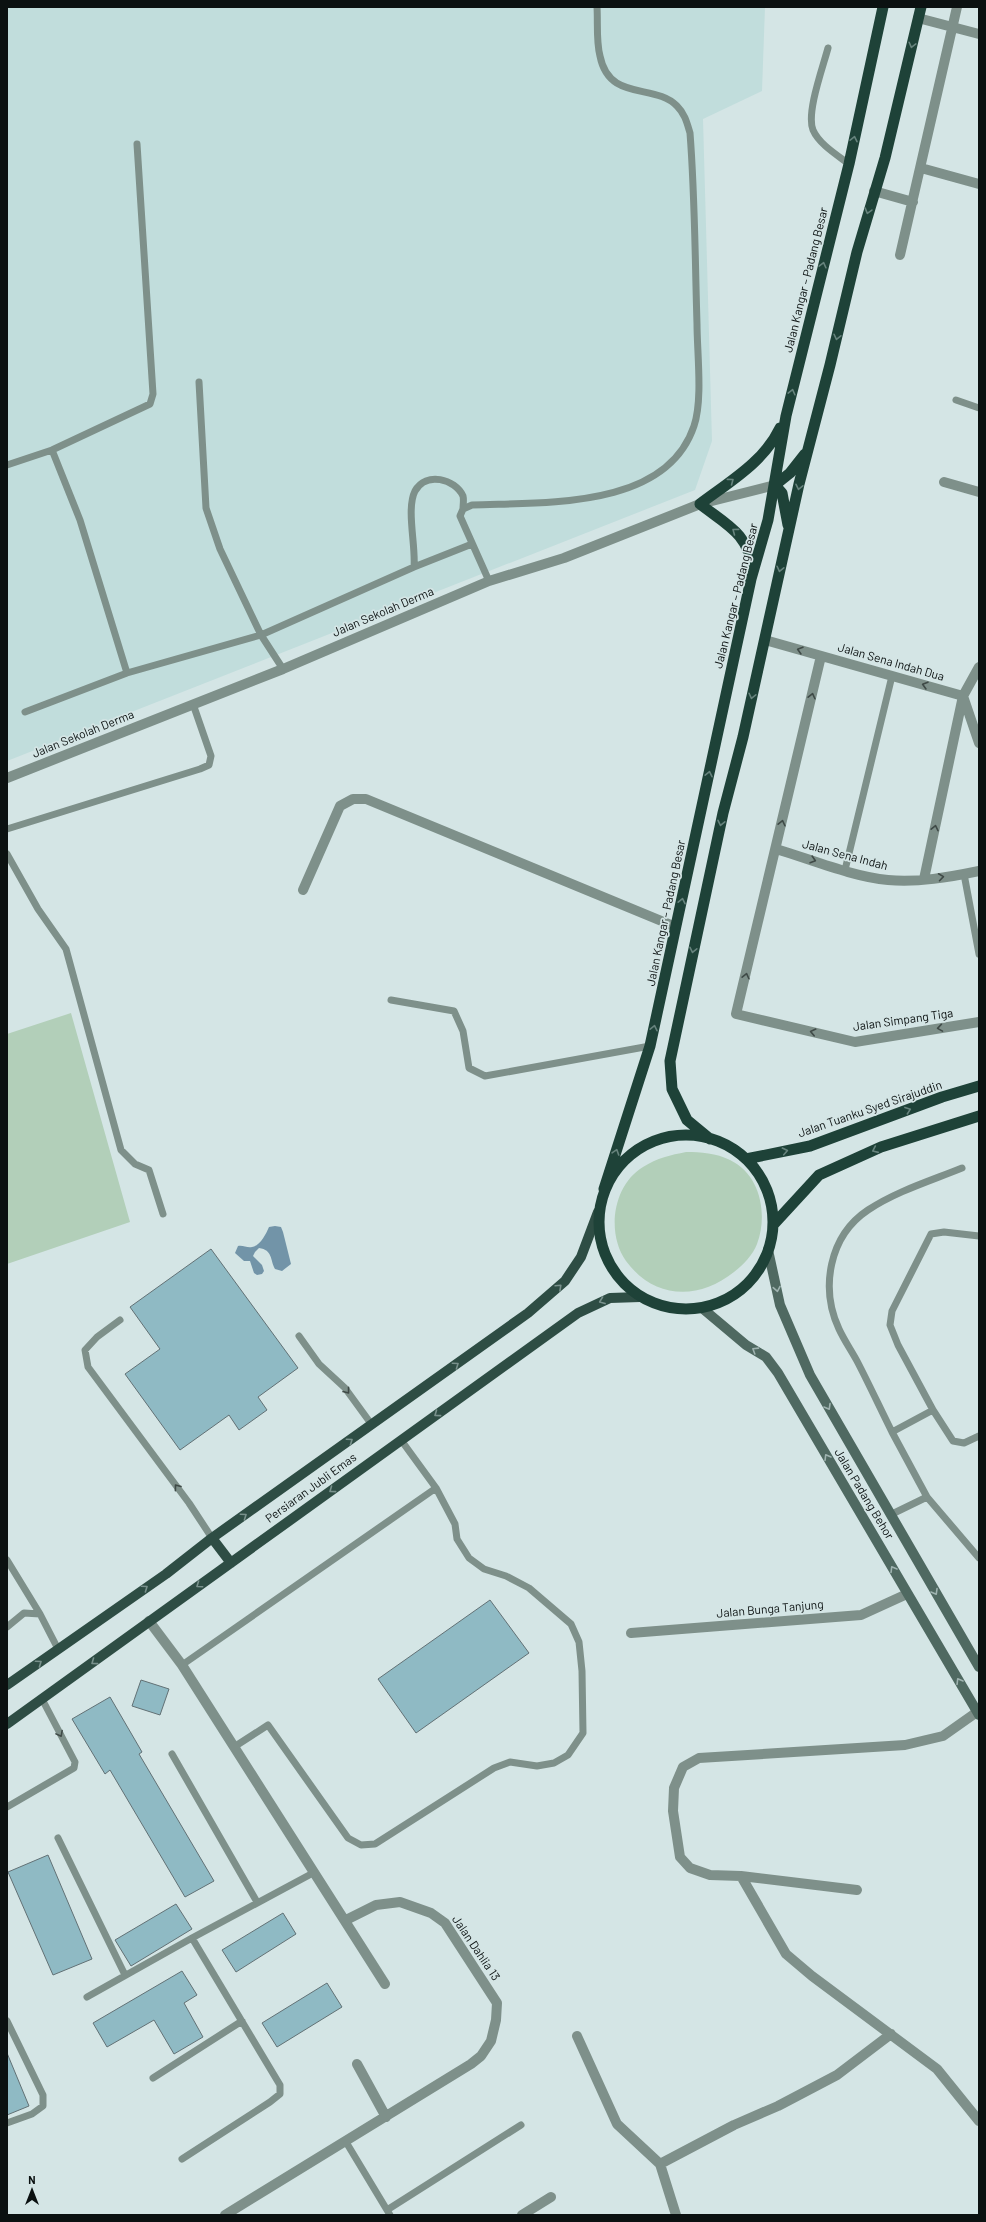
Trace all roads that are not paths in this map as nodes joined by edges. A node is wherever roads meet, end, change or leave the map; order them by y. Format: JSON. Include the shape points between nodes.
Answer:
{"nodes":[{"id":1,"x":597,"y":7,"type":"edge"},
{"id":2,"x":883,"y":7,"type":"edge"},
{"id":3,"x":957,"y":7,"type":"edge"},
{"id":4,"x":919,"y":12,"type":"edge"},
{"id":5,"x":953,"y":27,"type":"junction"},
{"id":6,"x":979,"y":34,"type":"edge"},
{"id":7,"x":828,"y":48,"type":"dead end"},
{"id":8,"x":137,"y":144,"type":"dead end"},
{"id":9,"x":849,"y":164,"type":"junction"},
{"id":10,"x":921,"y":168,"type":"junction"},
{"id":11,"x":979,"y":184,"type":"edge"},
{"id":12,"x":874,"y":191,"type":"junction"},
{"id":13,"x":913,"y":202,"type":"junction"},
{"id":14,"x":900,"y":255,"type":"dead end"},
{"id":15,"x":199,"y":382,"type":"dead end"},
{"id":16,"x":956,"y":400,"type":"dead end"},
{"id":17,"x":979,"y":408,"type":"edge"},
{"id":18,"x":786,"y":416,"type":"junction"},
{"id":19,"x":808,"y":449,"type":"junction"},
{"id":20,"x":52,"y":450,"type":"junction"},
{"id":21,"x":7,"y":465,"type":"edge"},
{"id":22,"x":944,"y":482,"type":"dead end"},
{"id":23,"x":775,"y":485,"type":"junction"},
{"id":24,"x":979,"y":492,"type":"edge"},
{"id":25,"x":700,"y":504,"type":"junction"},
{"id":26,"x":463,"y":508,"type":"junction"},
{"id":27,"x":790,"y":532,"type":"junction"},
{"id":28,"x":472,"y":544,"type":"junction"},
{"id":29,"x":414,"y":567,"type":"junction"},
{"id":30,"x":751,"y":579,"type":"junction"},
{"id":31,"x":489,"y":581,"type":"junction"},
{"id":32,"x":261,"y":635,"type":"junction"},
{"id":33,"x":764,"y":640,"type":"junction"},
{"id":34,"x":822,"y":656,"type":"junction"},
{"id":35,"x":979,"y":667,"type":"edge"},
{"id":36,"x":283,"y":669,"type":"junction"},
{"id":37,"x":127,"y":673,"type":"junction"},
{"id":38,"x":892,"y":676,"type":"junction"},
{"id":39,"x":963,"y":696,"type":"junction"},
{"id":40,"x":193,"y":704,"type":"junction"},
{"id":41,"x":25,"y":712,"type":"dead end"},
{"id":42,"x":979,"y":743,"type":"edge"},
{"id":43,"x":7,"y":778,"type":"edge"},
{"id":44,"x":7,"y":829,"type":"edge"},
{"id":45,"x":776,"y":849,"type":"junction"},
{"id":46,"x":7,"y":854,"type":"edge"},
{"id":47,"x":845,"y":870,"type":"junction"},
{"id":48,"x":979,"y":871,"type":"edge"},
{"id":49,"x":964,"y":874,"type":"junction"},
{"id":50,"x":924,"y":880,"type":"junction"},
{"id":51,"x":303,"y":890,"type":"dead end"},
{"id":52,"x":676,"y":927,"type":"junction"},
{"id":53,"x":979,"y":953,"type":"edge"},
{"id":54,"x":391,"y":1000,"type":"dead end"},
{"id":55,"x":979,"y":1022,"type":"edge"},
{"id":56,"x":650,"y":1046,"type":"junction"},
{"id":57,"x":979,"y":1086,"type":"edge"},
{"id":58,"x":979,"y":1116,"type":"edge"},
{"id":59,"x":710,"y":1139,"type":"junction"},
{"id":60,"x":746,"y":1159,"type":"junction"},
{"id":61,"x":962,"y":1168,"type":"dead end"},
{"id":62,"x":604,"y":1189,"type":"junction"},
{"id":63,"x":598,"y":1212,"type":"junction"},
{"id":64,"x":163,"y":1214,"type":"dead end"},
{"id":65,"x":773,"y":1225,"type":"junction"},
{"id":66,"x":979,"y":1236,"type":"edge"},
{"id":67,"x":768,"y":1250,"type":"junction"},
{"id":68,"x":640,"y":1297,"type":"junction"},
{"id":69,"x":702,"y":1308,"type":"junction"},
{"id":70,"x":120,"y":1320,"type":"dead end"},
{"id":71,"x":299,"y":1336,"type":"dead end"},
{"id":72,"x":933,"y":1410,"type":"junction"},
{"id":73,"x":372,"y":1425,"type":"junction"},
{"id":74,"x":892,"y":1432,"type":"junction"},
{"id":75,"x":979,"y":1436,"type":"edge"},
{"id":76,"x":401,"y":1440,"type":"junction"},
{"id":77,"x":436,"y":1488,"type":"junction"},
{"id":78,"x":927,"y":1497,"type":"junction"},
{"id":79,"x":890,"y":1514,"type":"junction"},
{"id":80,"x":212,"y":1538,"type":"junction"},
{"id":81,"x":979,"y":1558,"type":"edge"},
{"id":82,"x":7,"y":1560,"type":"edge"},
{"id":83,"x":231,"y":1563,"type":"junction"},
{"id":84,"x":907,"y":1594,"type":"junction"},
{"id":85,"x":40,"y":1614,"type":"junction"},
{"id":86,"x":149,"y":1621,"type":"junction"},
{"id":87,"x":7,"y":1627,"type":"edge"},
{"id":88,"x":631,"y":1633,"type":"dead end"},
{"id":89,"x":58,"y":1649,"type":"junction"},
{"id":90,"x":182,"y":1665,"type":"junction"},
{"id":91,"x":979,"y":1667,"type":"edge"},
{"id":92,"x":7,"y":1685,"type":"edge"},
{"id":93,"x":42,"y":1699,"type":"junction"},
{"id":94,"x":978,"y":1713,"type":"edge"},
{"id":95,"x":7,"y":1724,"type":"edge"},
{"id":96,"x":234,"y":1747,"type":"junction"},
{"id":97,"x":172,"y":1754,"type":"dead end"},
{"id":98,"x":7,"y":1807,"type":"edge"},
{"id":99,"x":58,"y":1838,"type":"dead end"},
{"id":100,"x":313,"y":1873,"type":"junction"},
{"id":101,"x":741,"y":1876,"type":"junction"},
{"id":102,"x":857,"y":1890,"type":"dead end"},
{"id":103,"x":257,"y":1902,"type":"junction"},
{"id":104,"x":346,"y":1920,"type":"junction"},
{"id":105,"x":192,"y":1938,"type":"junction"},
{"id":106,"x":125,"y":1975,"type":"junction"},
{"id":107,"x":385,"y":1984,"type":"dead end"},
{"id":108,"x":87,"y":1997,"type":"dead end"},
{"id":109,"x":7,"y":2021,"type":"edge"},
{"id":110,"x":242,"y":2021,"type":"junction"},
{"id":111,"x":891,"y":2034,"type":"junction"},
{"id":112,"x":577,"y":2036,"type":"dead end"},
{"id":113,"x":357,"y":2064,"type":"dead end"},
{"id":114,"x":153,"y":2078,"type":"dead end"},
{"id":115,"x":386,"y":2117,"type":"junction"},
{"id":116,"x":979,"y":2121,"type":"edge"},
{"id":117,"x":7,"y":2124,"type":"edge"},
{"id":118,"x":521,"y":2125,"type":"dead end"},
{"id":119,"x":346,"y":2142,"type":"junction"},
{"id":120,"x":182,"y":2159,"type":"dead end"},
{"id":121,"x":660,"y":2164,"type":"junction"},
{"id":122,"x":551,"y":2197,"type":"dead end"},
{"id":123,"x":388,"y":2213,"type":"edge"},
{"id":124,"x":224,"y":2215,"type":"edge"},
{"id":125,"x":522,"y":2215,"type":"edge"},
{"id":126,"x":676,"y":2215,"type":"edge"}],
"edges":[{"from":1,"to":26,"type":"lane","via":[[600,56],[604,69],[612,79],[628,90],[666,99],[676,105],[685,116],[690,133],[698,373],[694,426],[675,459],[655,474],[628,488],[601,497],[472,505]]},
{"from":9,"to":2,"type":"highway","name":"Jalan Kangar – Padang Besar","one_way":true},
{"from":3,"to":5,"type":"street"},
{"from":4,"to":5,"type":"street"},
{"from":4,"to":12,"type":"highway","one_way":true},
{"from":5,"to":6,"type":"street"},
{"from":5,"to":10,"type":"street"},
{"from":7,"to":9,"type":"lane","via":[[812,114],[813,130],[820,141]]},
{"from":8,"to":20,"type":"lane","via":[[153,394],[150,404],[143,408]]},
{"from":18,"to":9,"type":"highway","name":"Jalan Kangar – Padang Besar","one_way":true},
{"from":10,"to":11,"type":"street"},
{"from":10,"to":13,"type":"street"},
{"from":12,"to":13,"type":"street"},
{"from":12,"to":19,"type":"highway","one_way":true},
{"from":13,"to":14,"type":"street"},
{"from":15,"to":32,"type":"lane","via":[[206,508],[220,548]]},
{"from":16,"to":17,"type":"lane"},
{"from":18,"to":23,"type":"highway","name":"Jalan Kangar – Padang Besar"},
{"from":25,"to":18,"type":"highway","one_way":true,"via":[[766,451]]},
{"from":19,"to":23,"type":"highway","via":[[790,473]]},
{"from":19,"to":27,"type":"highway","one_way":true},
{"from":20,"to":21,"type":"lane"},
{"from":20,"to":37,"type":"lane","via":[[80,520]]},
{"from":22,"to":24,"type":"street"},
{"from":23,"to":25,"type":"street","name":"Jalan Sekolah Derma"},
{"from":23,"to":27,"type":"highway","via":[[782,493]]},
{"from":23,"to":30,"type":"highway","name":"Jalan Kangar – Padang Besar"},
{"from":30,"to":25,"type":"highway","one_way":true,"via":[[751,554],[742,537]]},
{"from":25,"to":31,"type":"street","name":"Jalan Sekolah Derma","via":[[564,558]]},
{"from":26,"to":28,"type":"lane","via":[[460,516]]},
{"from":26,"to":29,"type":"lane","via":[[463,497],[453,483],[438,479],[423,482],[416,490],[412,501]]},
{"from":27,"to":33,"type":"highway","one_way":true},
{"from":28,"to":29,"type":"lane"},
{"from":28,"to":31,"type":"lane"},
{"from":29,"to":32,"type":"lane"},
{"from":52,"to":30,"type":"highway","name":"Jalan Kangar – Padang Besar","one_way":true},
{"from":31,"to":36,"type":"street","name":"Jalan Sekolah Derma"},
{"from":32,"to":36,"type":"lane"},
{"from":32,"to":37,"type":"lane"},
{"from":34,"to":33,"type":"street","name":"Jalan Sena Indah Dua","one_way":true},
{"from":33,"to":59,"type":"highway","one_way":true,"via":[[723,813],[670,1060],[672,1089],[687,1120]]},
{"from":34,"to":38,"type":"street","name":"Jalan Sena Indah Dua"},
{"from":45,"to":34,"type":"street","one_way":true},
{"from":35,"to":39,"type":"street"},
{"from":36,"to":40,"type":"street","name":"Jalan Sekolah Derma"},
{"from":37,"to":41,"type":"lane"},
{"from":39,"to":38,"type":"street","name":"Jalan Sena Indah Dua","one_way":true},
{"from":38,"to":47,"type":"lane"},
{"from":39,"to":42,"type":"street"},
{"from":50,"to":39,"type":"street","one_way":true},
{"from":40,"to":43,"type":"street","name":"Jalan Sekolah Derma"},
{"from":40,"to":44,"type":"lane","via":[[211,756],[209,764],[200,769]]},
{"from":45,"to":47,"type":"street","name":"Jalan Sena Indah","one_way":true},
{"from":55,"to":45,"type":"street","name":"Jalan Simpang Tiga","one_way":true,"via":[[855,1042],[736,1014]]},
{"from":46,"to":64,"type":"lane","via":[[38,909],[66,950],[121,1150],[135,1164],[149,1170]]},
{"from":47,"to":50,"type":"street","name":"Jalan Sena Indah","via":[[888,880]]},
{"from":48,"to":49,"type":"street","name":"Jalan Sena Indah"},
{"from":50,"to":49,"type":"street","name":"Jalan Sena Indah","one_way":true},
{"from":49,"to":53,"type":"lane"},
{"from":51,"to":52,"type":"street","via":[[340,806],[353,799],[366,799]]},
{"from":56,"to":52,"type":"highway","name":"Jalan Kangar – Padang Besar","one_way":true},
{"from":54,"to":56,"type":"lane","via":[[454,1011],[463,1031],[469,1068],[485,1076]]},
{"from":62,"to":56,"type":"highway","name":"Jalan Kangar – Padang Besar","one_way":true},
{"from":60,"to":57,"type":"highway","name":"Jalan Tuanku Syed Sirajuddin","one_way":true,"via":[[810,1146],[942,1097]]},
{"from":58,"to":65,"type":"highway","one_way":true,"via":[[881,1147],[819,1175]]},
{"from":59,"to":60,"type":"highway","name":"Jalan Kangar – Padang Besar","via":[[723,1143]]},
{"from":59,"to":62,"type":"highway","via":[[674,1136],[652,1142],[632,1153]]},
{"from":60,"to":65,"type":"highway","name":"Jalan Kangar – Padang Besar","via":[[767,1189]]},
{"from":61,"to":74,"type":"lane","via":[[888,1198],[866,1211],[836,1246],[832,1261],[829,1284],[832,1309],[839,1329]]},
{"from":62,"to":63,"type":"highway","name":"Jalan Kangar – Padang Besar"},
{"from":63,"to":68,"type":"highway","name":"Jalan Kangar – Padang Besar","via":[[598,1228],[606,1260],[626,1287]]},
{"from":73,"to":63,"type":"main road","name":"Persiaran Jubli Emas","one_way":true,"via":[[528,1314],[565,1281],[582,1257]]},
{"from":65,"to":67,"type":"highway","name":"Jalan Kangar – Padang Besar"},
{"from":66,"to":72,"type":"lane","via":[[944,1232],[931,1234],[892,1311],[890,1325],[898,1345]]},
{"from":67,"to":69,"type":"highway","name":"Jalan Kangar – Padang Besar","via":[[758,1271],[743,1288],[730,1297]]},
{"from":67,"to":79,"type":"main road","name":"Jalan Padang Behor","one_way":true,"via":[[780,1305],[810,1375]]},
{"from":68,"to":69,"type":"highway","name":"Jalan Kangar – Padang Besar","via":[[664,1307]]},
{"from":68,"to":76,"type":"main road","name":"Persiaran Jubli Emas","one_way":true,"via":[[610,1298],[578,1313]]},
{"from":84,"to":69,"type":"main road","name":"Jalan Padang Behor","one_way":true,"via":[[778,1373],[766,1357],[746,1345]]},
{"from":80,"to":70,"type":"lane","one_way":true,"via":[[88,1367],[85,1350],[97,1337]]},
{"from":71,"to":73,"type":"lane","one_way":true,"via":[[319,1364],[345,1388]]},
{"from":72,"to":74,"type":"lane"},
{"from":72,"to":75,"type":"lane","via":[[953,1442],[964,1443]]},
{"from":80,"to":73,"type":"main road","name":"Persiaran Jubli Emas","one_way":true},
{"from":74,"to":78,"type":"lane"},
{"from":76,"to":77,"type":"lane"},
{"from":76,"to":83,"type":"main road","name":"Persiaran Jubli Emas","one_way":true},
{"from":77,"to":90,"type":"lane"},
{"from":77,"to":96,"type":"lane","via":[[455,1524],[457,1539],[469,1558],[484,1569],[506,1576],[529,1588],[571,1624],[579,1642],[583,1733],[568,1755],[554,1763],[543,1765],[510,1762],[494,1768],[375,1844],[361,1845],[348,1838],[268,1725]]},
{"from":78,"to":79,"type":"lane"},
{"from":78,"to":81,"type":"lane"},
{"from":79,"to":91,"type":"main road","name":"Jalan Padang Behor","one_way":true},
{"from":80,"to":83,"type":"main road"},
{"from":89,"to":80,"type":"main road","name":"Persiaran Jubli Emas","one_way":true,"via":[[166,1574]]},
{"from":82,"to":85,"type":"lane"},
{"from":83,"to":86,"type":"main road","name":"Persiaran Jubli Emas","one_way":true},
{"from":84,"to":88,"type":"street","name":"Jalan Bunga Tanjung","via":[[861,1615]]},
{"from":94,"to":84,"type":"main road","name":"Jalan Padang Behor","one_way":true},
{"from":85,"to":87,"type":"lane","via":[[24,1613]]},
{"from":85,"to":89,"type":"lane"},
{"from":86,"to":90,"type":"street"},
{"from":86,"to":93,"type":"main road","name":"Persiaran Jubli Emas","one_way":true},
{"from":92,"to":89,"type":"main road","name":"Persiaran Jubli Emas","one_way":true},
{"from":90,"to":96,"type":"street"},
{"from":93,"to":95,"type":"main road","name":"Persiaran Jubli Emas"},
{"from":93,"to":98,"type":"lane","one_way":true,"via":[[75,1762],[74,1768]]},
{"from":94,"to":101,"type":"street","via":[[943,1736],[904,1745],[699,1758],[683,1767],[674,1788],[673,1811],[680,1857],[690,1868],[710,1876]]},
{"from":96,"to":100,"type":"street"},
{"from":97,"to":103,"type":"lane"},
{"from":99,"to":106,"type":"lane"},
{"from":100,"to":103,"type":"lane"},
{"from":100,"to":104,"type":"street"},
{"from":101,"to":102,"type":"street"},
{"from":101,"to":111,"type":"street","via":[[786,1954]]},
{"from":103,"to":105,"type":"lane"},
{"from":104,"to":107,"type":"street"},
{"from":104,"to":115,"type":"street","name":"Jalan Dahlia 13","via":[[376,1905],[400,1902],[436,1916],[445,1923],[497,2003],[491,2041],[482,2056]]},
{"from":105,"to":106,"type":"lane"},
{"from":105,"to":110,"type":"lane"},
{"from":106,"to":108,"type":"lane"},
{"from":109,"to":117,"type":"lane","via":[[43,2095],[43,2106],[32,2114]]},
{"from":110,"to":114,"type":"lane"},
{"from":110,"to":120,"type":"lane","via":[[280,2085],[280,2094]]},
{"from":111,"to":116,"type":"street","via":[[937,2069]]},
{"from":111,"to":121,"type":"street","via":[[837,2075]]},
{"from":112,"to":121,"type":"street","via":[[617,2124]]},
{"from":113,"to":115,"type":"street"},
{"from":115,"to":119,"type":"street","name":"Jalan Dahlia 13"},
{"from":118,"to":123,"type":"lane"},
{"from":119,"to":123,"type":"lane"},
{"from":119,"to":124,"type":"street","name":"Jalan Dahlia 13"},
{"from":121,"to":126,"type":"street"},
{"from":122,"to":125,"type":"street"}]}
